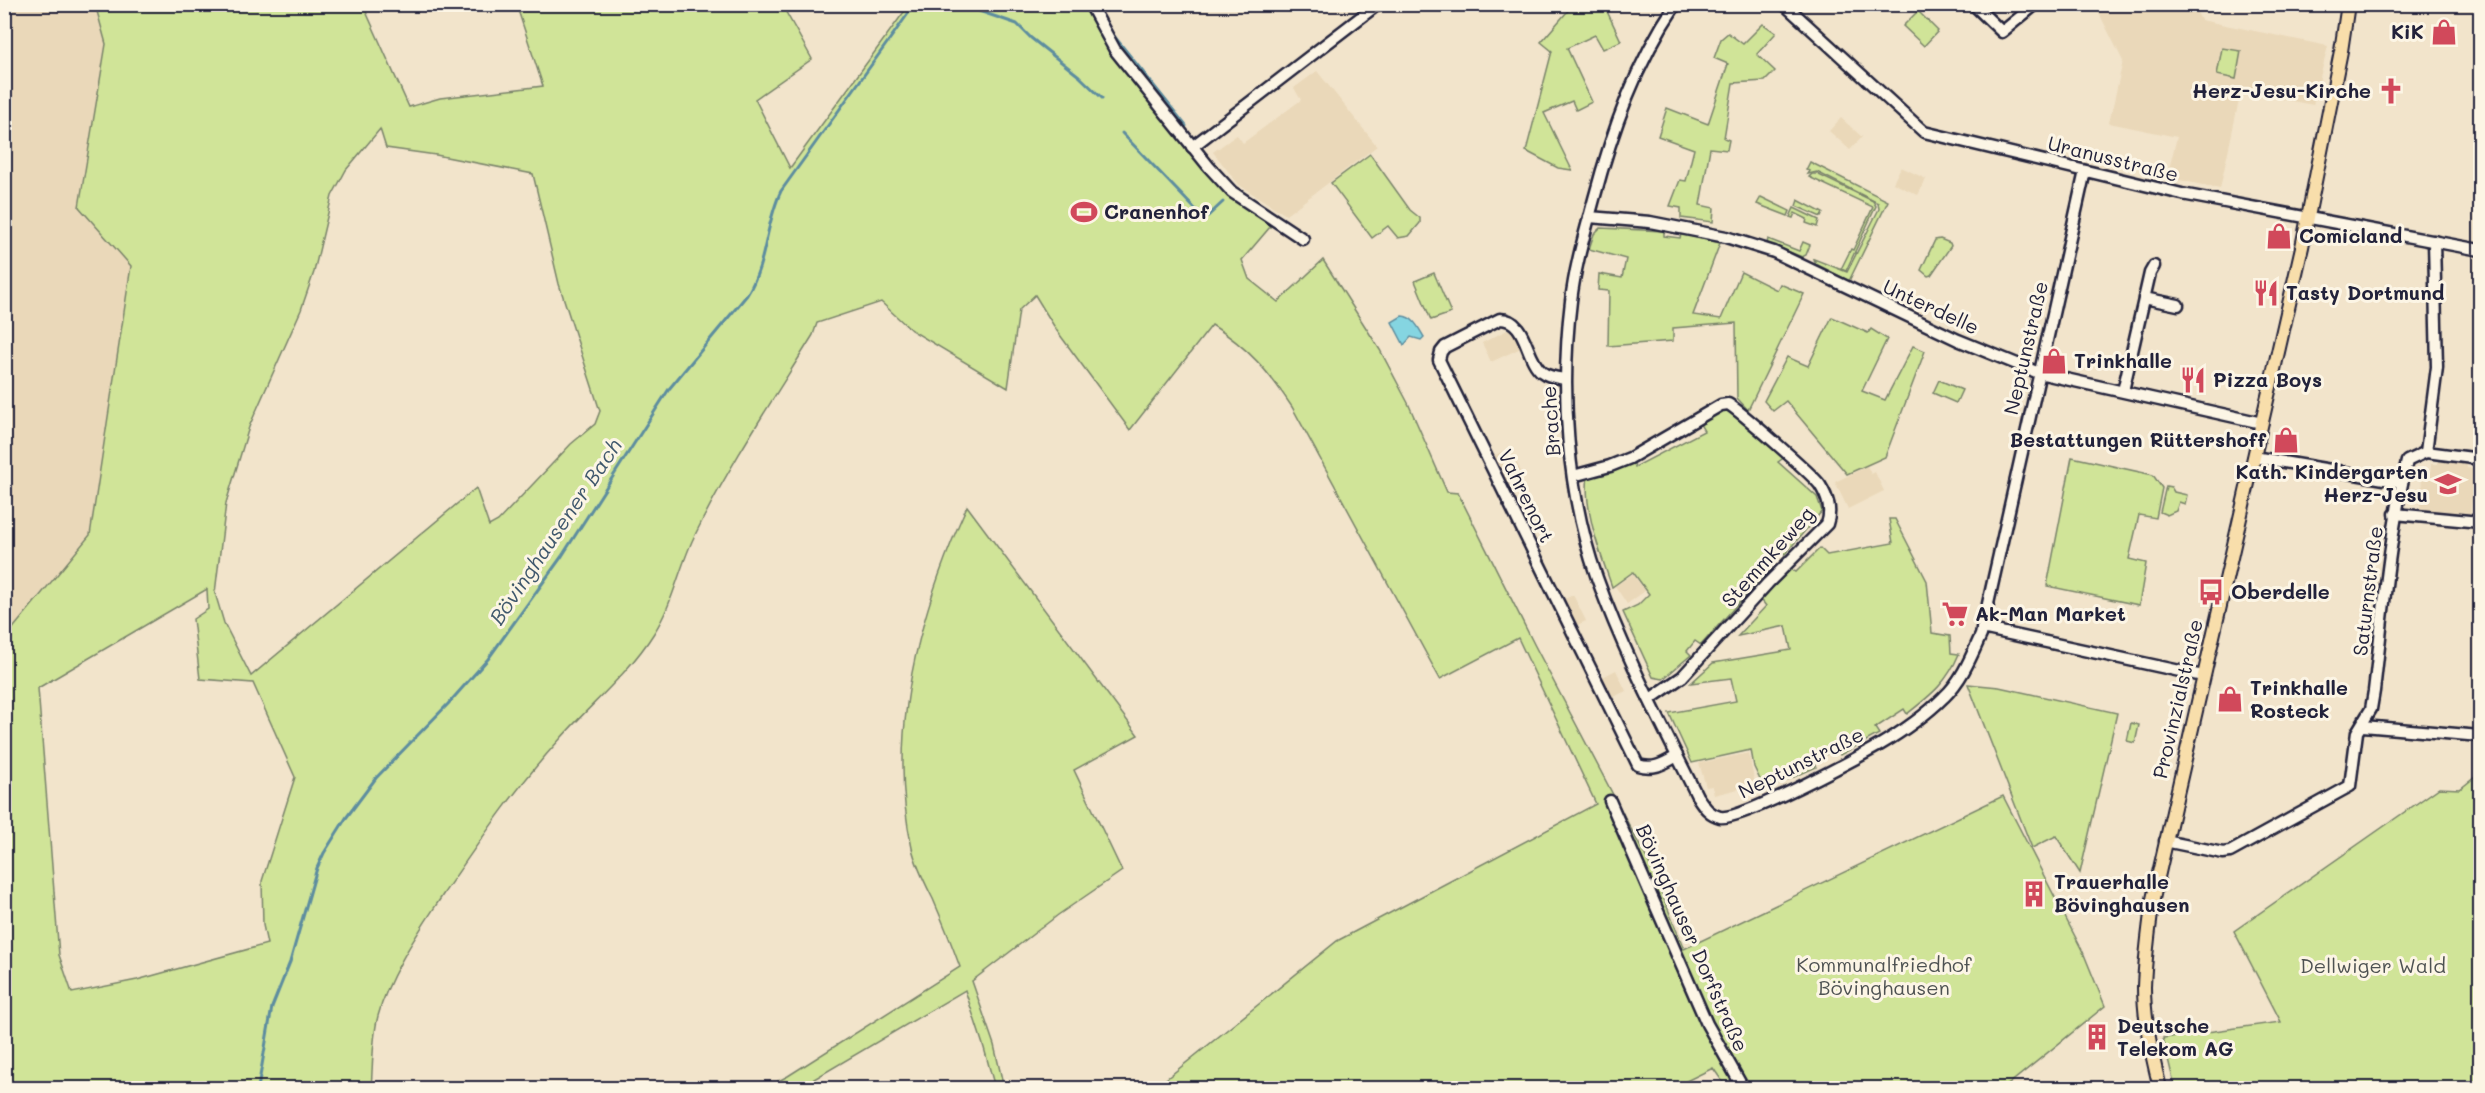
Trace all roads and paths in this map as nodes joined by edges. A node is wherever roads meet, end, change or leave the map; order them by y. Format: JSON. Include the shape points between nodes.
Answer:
{"nodes":[{"id":1,"x":1090,"y":4,"type":"edge"},
{"id":2,"x":1378,"y":4,"type":"edge"},
{"id":3,"x":1676,"y":4,"type":"edge"},
{"id":4,"x":1784,"y":4,"type":"edge"},
{"id":5,"x":1972,"y":4,"type":"edge"},
{"id":6,"x":2036,"y":4,"type":"edge"},
{"id":7,"x":2348,"y":4,"type":"edge"},
{"id":8,"x":1192,"y":147,"type":"junction"},
{"id":9,"x":2085,"y":171,"type":"junction"},
{"id":10,"x":1589,"y":217,"type":"junction"},
{"id":11,"x":2307,"y":219,"type":"junction"},
{"id":12,"x":1303,"y":239,"type":"dead end"},
{"id":13,"x":2434,"y":242,"type":"junction"},
{"id":14,"x":2481,"y":250,"type":"edge"},
{"id":15,"x":2154,"y":266,"type":"dead end"},
{"id":16,"x":2144,"y":298,"type":"junction"},
{"id":17,"x":2178,"y":305,"type":"dead end"},
{"id":18,"x":2039,"y":373,"type":"junction"},
{"id":19,"x":1565,"y":379,"type":"junction"},
{"id":20,"x":2123,"y":391,"type":"junction"},
{"id":21,"x":2262,"y":423,"type":"junction"},
{"id":22,"x":2426,"y":452,"type":"junction"},
{"id":23,"x":2254,"y":457,"type":"junction"},
{"id":24,"x":2481,"y":459,"type":"edge"},
{"id":25,"x":1573,"y":476,"type":"junction"},
{"id":26,"x":2402,"y":482,"type":"junction"},
{"id":27,"x":2396,"y":514,"type":"junction"},
{"id":28,"x":2481,"y":522,"type":"edge"},
{"id":29,"x":1983,"y":628,"type":"junction"},
{"id":30,"x":2203,"y":676,"type":"junction"},
{"id":31,"x":1650,"y":699,"type":"junction"},
{"id":32,"x":2363,"y":726,"type":"junction"},
{"id":33,"x":2481,"y":736,"type":"edge"},
{"id":34,"x":1677,"y":756,"type":"junction"},
{"id":35,"x":1610,"y":801,"type":"dead end"},
{"id":36,"x":1722,"y":818,"type":"joint"},
{"id":37,"x":2166,"y":841,"type":"junction"},
{"id":38,"x":1743,"y":1089,"type":"edge"},
{"id":39,"x":2160,"y":1089,"type":"edge"}],
"edges":[{"from":1,"to":8,"type":"street","via":[[1115,50]]},
{"from":2,"to":8,"type":"street"},
{"from":3,"to":10,"type":"street","name":"Brache","via":[[1631,87]]},
{"from":4,"to":9,"type":"street","name":"Uranusstraße","via":[[1924,132]]},
{"from":5,"to":6,"type":"street","via":[[2002,32]]},
{"from":7,"to":11,"type":"main road","name":"Provinzialstraße"},
{"from":8,"to":12,"type":"street","via":[[1232,192]]},
{"from":9,"to":11,"type":"street","name":"Uranusstraße"},
{"from":9,"to":18,"type":"street","name":"Neptunstraße"},
{"from":10,"to":18,"type":"street","name":"Unterdelle","via":[[1700,230],[1774,252],[1958,340]]},
{"from":10,"to":19,"type":"street","name":"Brache","via":[[1571,302]]},
{"from":11,"to":13,"type":"street","name":"Uranusstraße"},
{"from":11,"to":21,"type":"main road","name":"Provinzialstraße"},
{"from":13,"to":14,"type":"street","name":"Uranusstraße"},
{"from":13,"to":22,"type":"street","via":[[2437,367]]},
{"from":15,"to":16,"type":"street"},
{"from":16,"to":17,"type":"street"},
{"from":16,"to":20,"type":"street"},
{"from":18,"to":20,"type":"street","name":"Unterdelle"},
{"from":18,"to":29,"type":"street","name":"Neptunstraße"},
{"from":19,"to":25,"type":"street","name":"Brache"},
{"from":19,"to":34,"type":"street","name":"Vahrenort","via":[[1545,375],[1538,368],[1515,324],[1508,319],[1500,319],[1445,347],[1439,360],[1638,765],[1658,767]]},
{"from":20,"to":21,"type":"street","name":"Unterdelle"},
{"from":21,"to":23,"type":"main road","name":"Provinzialstraße"},
{"from":22,"to":24,"type":"street"},
{"from":22,"to":26,"type":"street","name":"Saturnstraße","via":[[2407,461]]},
{"from":23,"to":26,"type":"street"},
{"from":23,"to":30,"type":"main road","name":"Provinzialstraße"},
{"from":25,"to":31,"type":"street","name":"Brache","via":[[1597,576],[1619,635]]},
{"from":25,"to":31,"type":"street","name":"Stemmkeweg","via":[[1630,458],[1728,404],[1815,478],[1828,502],[1831,513],[1827,524],[1682,677]]},
{"from":26,"to":27,"type":"street","name":"Saturnstraße"},
{"from":27,"to":28,"type":"street"},
{"from":27,"to":32,"type":"street","name":"Saturnstraße","via":[[2374,691]]},
{"from":29,"to":30,"type":"street"},
{"from":29,"to":36,"type":"street","name":"Neptunstraße","via":[[1966,668],[1945,696],[1906,726],[1878,746],[1808,782]]},
{"from":30,"to":37,"type":"main road","name":"Provinzialstraße"},
{"from":31,"to":34,"type":"street","name":"Brache"},
{"from":32,"to":33,"type":"street"},
{"from":32,"to":37,"type":"street","name":"Saturnstraße","via":[[2357,732],[2352,782],[2346,790],[2230,852]]},
{"from":34,"to":36,"type":"street","name":"Brache","via":[[1707,811]]},
{"from":35,"to":38,"type":"street","name":"Bövinghauser Dorfstraße","via":[[1707,1024]]},
{"from":37,"to":39,"type":"main road","name":"Provinzialstraße","via":[[2153,899],[2144,989]]}]}
